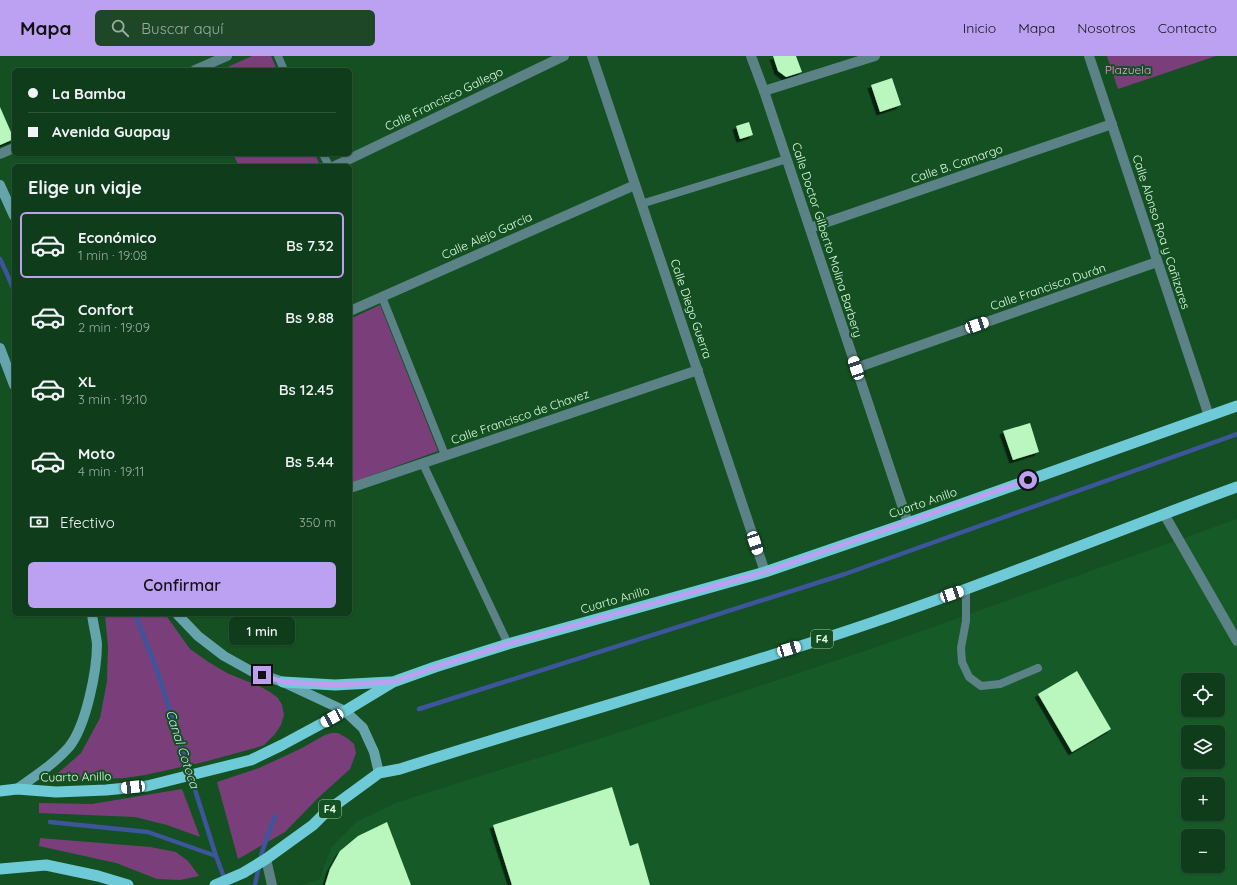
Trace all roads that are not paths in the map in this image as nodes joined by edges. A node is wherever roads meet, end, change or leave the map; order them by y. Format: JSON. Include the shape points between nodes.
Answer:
{"nodes":[{"id":1,"x":228,"y":56,"type":"edge"},
{"id":2,"x":278,"y":56,"type":"edge"},
{"id":3,"x":564,"y":56,"type":"edge"},
{"id":4,"x":592,"y":56,"type":"edge"},
{"id":5,"x":751,"y":56,"type":"edge"},
{"id":6,"x":875,"y":56,"type":"edge"},
{"id":7,"x":1088,"y":56,"type":"edge"},
{"id":8,"x":200,"y":68,"type":"edge"},
{"id":9,"x":283,"y":68,"type":"edge"},
{"id":10,"x":764,"y":91,"type":"junction"},
{"id":11,"x":1112,"y":124,"type":"junction"},
{"id":12,"x":12,"y":149,"type":"edge"},
{"id":13,"x":0,"y":154,"type":"edge"},
{"id":14,"x":787,"y":159,"type":"junction"},
{"id":15,"x":339,"y":164,"type":"edge"},
{"id":16,"x":0,"y":185,"type":"edge"},
{"id":17,"x":635,"y":185,"type":"junction"},
{"id":18,"x":641,"y":204,"type":"junction"},
{"id":19,"x":12,"y":212,"type":"edge"},
{"id":20,"x":810,"y":228,"type":"junction"},
{"id":21,"x":1157,"y":262,"type":"junction"},
{"id":22,"x":382,"y":297,"type":"junction"},
{"id":23,"x":352,"y":309,"type":"edge"},
{"id":24,"x":0,"y":348,"type":"edge"},
{"id":25,"x":856,"y":368,"type":"junction"},
{"id":26,"x":698,"y":370,"type":"junction"},
{"id":27,"x":12,"y":381,"type":"edge"},
{"id":28,"x":1237,"y":406,"type":"edge"},
{"id":29,"x":1209,"y":416,"type":"junction"},
{"id":30,"x":445,"y":455,"type":"junction"},
{"id":31,"x":423,"y":464,"type":"junction"},
{"id":32,"x":352,"y":487,"type":"edge"},
{"id":33,"x":1237,"y":487,"type":"edge"},
{"id":34,"x":1164,"y":514,"type":"junction"},
{"id":35,"x":908,"y":523,"type":"junction"},
{"id":36,"x":765,"y":572,"type":"junction"},
{"id":37,"x":966,"y":590,"type":"junction"},
{"id":38,"x":92,"y":616,"type":"edge"},
{"id":39,"x":179,"y":616,"type":"edge"},
{"id":40,"x":1237,"y":641,"type":"edge"},
{"id":41,"x":508,"y":644,"type":"junction"},
{"id":42,"x":1038,"y":668,"type":"dead end"},
{"id":43,"x":283,"y":682,"type":"junction"},
{"id":44,"x":393,"y":682,"type":"junction"},
{"id":45,"x":345,"y":711,"type":"junction"},
{"id":46,"x":379,"y":773,"type":"junction"},
{"id":47,"x":17,"y":789,"type":"junction"},
{"id":48,"x":0,"y":791,"type":"edge"},
{"id":49,"x":266,"y":859,"type":"junction"},
{"id":50,"x":0,"y":869,"type":"edge"},
{"id":51,"x":128,"y":885,"type":"edge"},
{"id":52,"x":215,"y":885,"type":"edge"},
{"id":53,"x":272,"y":885,"type":"edge"}],
"edges":[{"from":1,"to":8,"type":"street"},
{"from":2,"to":9,"type":"lane"},
{"from":3,"to":15,"type":"street","name":"Calle Francisco Gallego"},
{"from":4,"to":17,"type":"street","name":"Calle Diego Guerra"},
{"from":5,"to":10,"type":"street","name":"Calle Doctor Gilberto Molina Barbery"},
{"from":6,"to":10,"type":"street"},
{"from":7,"to":11,"type":"street","name":"Calle Alonso Roa y Cañizares"},
{"from":10,"to":14,"type":"street","name":"Calle Doctor Gilberto Molina Barbery"},
{"from":11,"to":20,"type":"street","name":"Calle B. Camargo"},
{"from":11,"to":21,"type":"street","name":"Calle Alonso Roa y Cañizares"},
{"from":12,"to":13,"type":"street"},
{"from":14,"to":18,"type":"lane"},
{"from":14,"to":20,"type":"street","name":"Calle Doctor Gilberto Molina Barbery"},
{"from":16,"to":19,"type":"main road"},
{"from":17,"to":18,"type":"street","name":"Calle Diego Guerra"},
{"from":17,"to":22,"type":"street","name":"Calle Alejo García"},
{"from":18,"to":26,"type":"street","name":"Calle Diego Guerra"},
{"from":20,"to":25,"type":"street","name":"Calle Doctor Gilberto Molina Barbery"},
{"from":21,"to":25,"type":"street","name":"Calle Francisco Durán"},
{"from":21,"to":29,"type":"street","name":"Calle Alonso Roa y Cañizares"},
{"from":22,"to":23,"type":"street","name":"Calle Alejo García"},
{"from":22,"to":30,"type":"lane"},
{"from":24,"to":27,"type":"main road"},
{"from":25,"to":35,"type":"street","name":"Calle Doctor Gilberto Molina Barbery"},
{"from":26,"to":30,"type":"street","name":"Calle Francisco de Chavez"},
{"from":26,"to":36,"type":"street","name":"Calle Diego Guerra"},
{"from":28,"to":29,"type":"highway","name":"Cuarto Anillo"},
{"from":29,"to":35,"type":"highway","name":"Cuarto Anillo"},
{"from":30,"to":31,"type":"street","name":"Calle Francisco de Chavez"},
{"from":31,"to":32,"type":"street","name":"Calle Francisco de Chavez"},
{"from":31,"to":41,"type":"lane"},
{"from":33,"to":34,"type":"highway","number":"F4"},
{"from":34,"to":37,"type":"highway","number":"F4"},
{"from":34,"to":40,"type":"street"},
{"from":35,"to":36,"type":"highway","name":"Cuarto Anillo"},
{"from":36,"to":41,"type":"highway","name":"Cuarto Anillo"},
{"from":37,"to":42,"type":"lane","via":[[966,621],[961,648],[962,662],[969,677],[981,686],[1000,684]]},
{"from":37,"to":46,"type":"highway","number":"F4","via":[[840,633],[400,769]]},
{"from":38,"to":47,"type":"main road","via":[[97,644],[95,675],[81,725],[70,745],[54,762]]},
{"from":39,"to":43,"type":"main road","via":[[198,636],[224,656],[251,671]]},
{"from":41,"to":44,"type":"highway","name":"Cuarto Anillo"},
{"from":43,"to":44,"type":"highway","via":[[335,685]]},
{"from":43,"to":45,"type":"main road"},
{"from":44,"to":45,"type":"highway","name":"Cuarto Anillo"},
{"from":45,"to":46,"type":"main road","via":[[363,728],[374,752]]},
{"from":45,"to":47,"type":"highway","name":"Cuarto Anillo","via":[[251,760],[178,779],[147,786],[106,790],[56,792]]},
{"from":46,"to":49,"type":"highway","number":"F4"},
{"from":47,"to":48,"type":"highway","name":"Cuarto Anillo"},
{"from":49,"to":52,"type":"highway","number":"F4","via":[[243,873]]},
{"from":49,"to":53,"type":"street"},
{"from":50,"to":51,"type":"highway","via":[[46,865]]}]}
